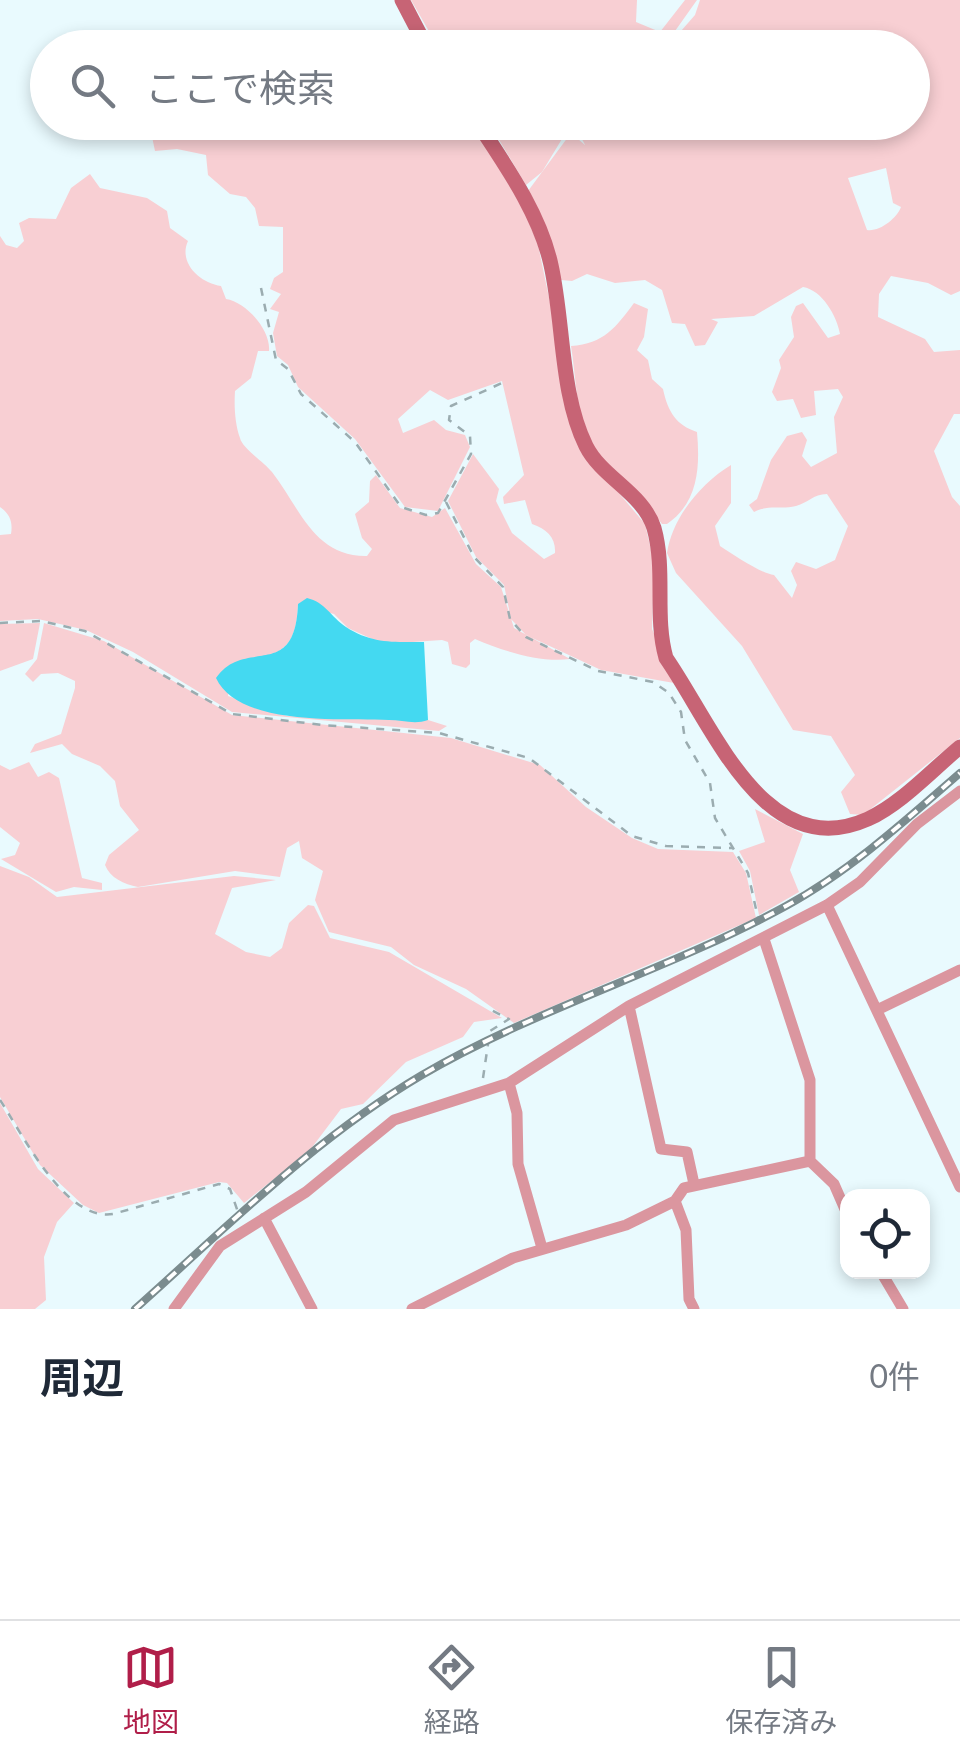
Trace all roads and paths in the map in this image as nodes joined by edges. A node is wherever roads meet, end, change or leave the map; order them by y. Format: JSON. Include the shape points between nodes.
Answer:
{"nodes":[{"id":1,"x":402,"y":0,"type":"edge"},
{"id":2,"x":418,"y":30,"type":"edge"},
{"id":3,"x":488,"y":140,"type":"edge"},
{"id":4,"x":261,"y":288,"type":"dead end"},
{"id":5,"x":502,"y":383,"type":"dead end"},
{"id":6,"x":446,"y":502,"type":"junction"},
{"id":7,"x":0,"y":622,"type":"edge"},
{"id":8,"x":960,"y":747,"type":"edge"},
{"id":9,"x":960,"y":790,"type":"edge"},
{"id":10,"x":733,"y":848,"type":"junction"},
{"id":11,"x":827,"y":905,"type":"junction"},
{"id":12,"x":764,"y":940,"type":"junction"},
{"id":13,"x":960,"y":970,"type":"edge"},
{"id":14,"x":630,"y":1006,"type":"junction"},
{"id":15,"x":489,"y":1010,"type":"dead end"},
{"id":16,"x":877,"y":1010,"type":"junction"},
{"id":17,"x":508,"y":1082,"type":"junction"},
{"id":18,"x":481,"y":1093,"type":"junction"},
{"id":19,"x":0,"y":1100,"type":"edge"},
{"id":20,"x":810,"y":1160,"type":"junction"},
{"id":21,"x":694,"y":1184,"type":"junction"},
{"id":22,"x":960,"y":1187,"type":"edge"},
{"id":23,"x":840,"y":1198,"type":"edge"},
{"id":24,"x":674,"y":1200,"type":"junction"},
{"id":25,"x":264,"y":1218,"type":"junction"},
{"id":26,"x":542,"y":1248,"type":"junction"},
{"id":27,"x":884,"y":1279,"type":"edge"},
{"id":28,"x":174,"y":1309,"type":"edge"},
{"id":29,"x":312,"y":1309,"type":"edge"},
{"id":30,"x":412,"y":1309,"type":"edge"},
{"id":31,"x":694,"y":1309,"type":"edge"},
{"id":32,"x":903,"y":1309,"type":"edge"}],
"edges":[{"from":1,"to":2,"type":"main road"},
{"from":3,"to":8,"type":"main road","via":[[550,260],[576,420],[588,450],[645,509],[654,529],[666,658],[756,795],[802,826],[843,828],[872,818]]},
{"from":4,"to":6,"type":"path","via":[[276,360],[300,394],[355,442],[400,507],[431,516]]},
{"from":5,"to":6,"type":"path","via":[[450,406],[449,420],[472,445]]},
{"from":6,"to":10,"type":"path","via":[[474,558],[503,588],[510,619],[526,637],[598,671],[654,682],[669,693],[710,783],[715,818]]},
{"from":7,"to":10,"type":"path","via":[[41,621],[85,631],[232,714],[439,733],[528,758],[632,836],[656,845]]},
{"from":9,"to":11,"type":"street"},
{"from":10,"to":12,"type":"path","via":[[748,873]]},
{"from":11,"to":12,"type":"street"},
{"from":11,"to":16,"type":"street"},
{"from":12,"to":14,"type":"street"},
{"from":12,"to":20,"type":"street","via":[[810,1080]]},
{"from":13,"to":16,"type":"street"},
{"from":14,"to":17,"type":"street"},
{"from":14,"to":21,"type":"street","via":[[662,1149],[687,1152]]},
{"from":15,"to":18,"type":"path","via":[[509,1019],[490,1031]]},
{"from":16,"to":22,"type":"street"},
{"from":17,"to":18,"type":"street"},
{"from":17,"to":26,"type":"street","via":[[517,1113],[518,1164]]},
{"from":18,"to":25,"type":"street","via":[[394,1120]]},
{"from":19,"to":25,"type":"path","via":[[40,1168],[96,1214],[220,1184],[230,1189],[241,1219],[253,1213]]},
{"from":20,"to":21,"type":"street"},
{"from":20,"to":23,"type":"street"},
{"from":21,"to":24,"type":"street"},
{"from":24,"to":26,"type":"street","via":[[626,1225]]},
{"from":24,"to":31,"type":"street","via":[[686,1230]]},
{"from":25,"to":28,"type":"street","via":[[220,1246]]},
{"from":25,"to":29,"type":"street"},
{"from":26,"to":30,"type":"street"},
{"from":27,"to":32,"type":"street"}]}
